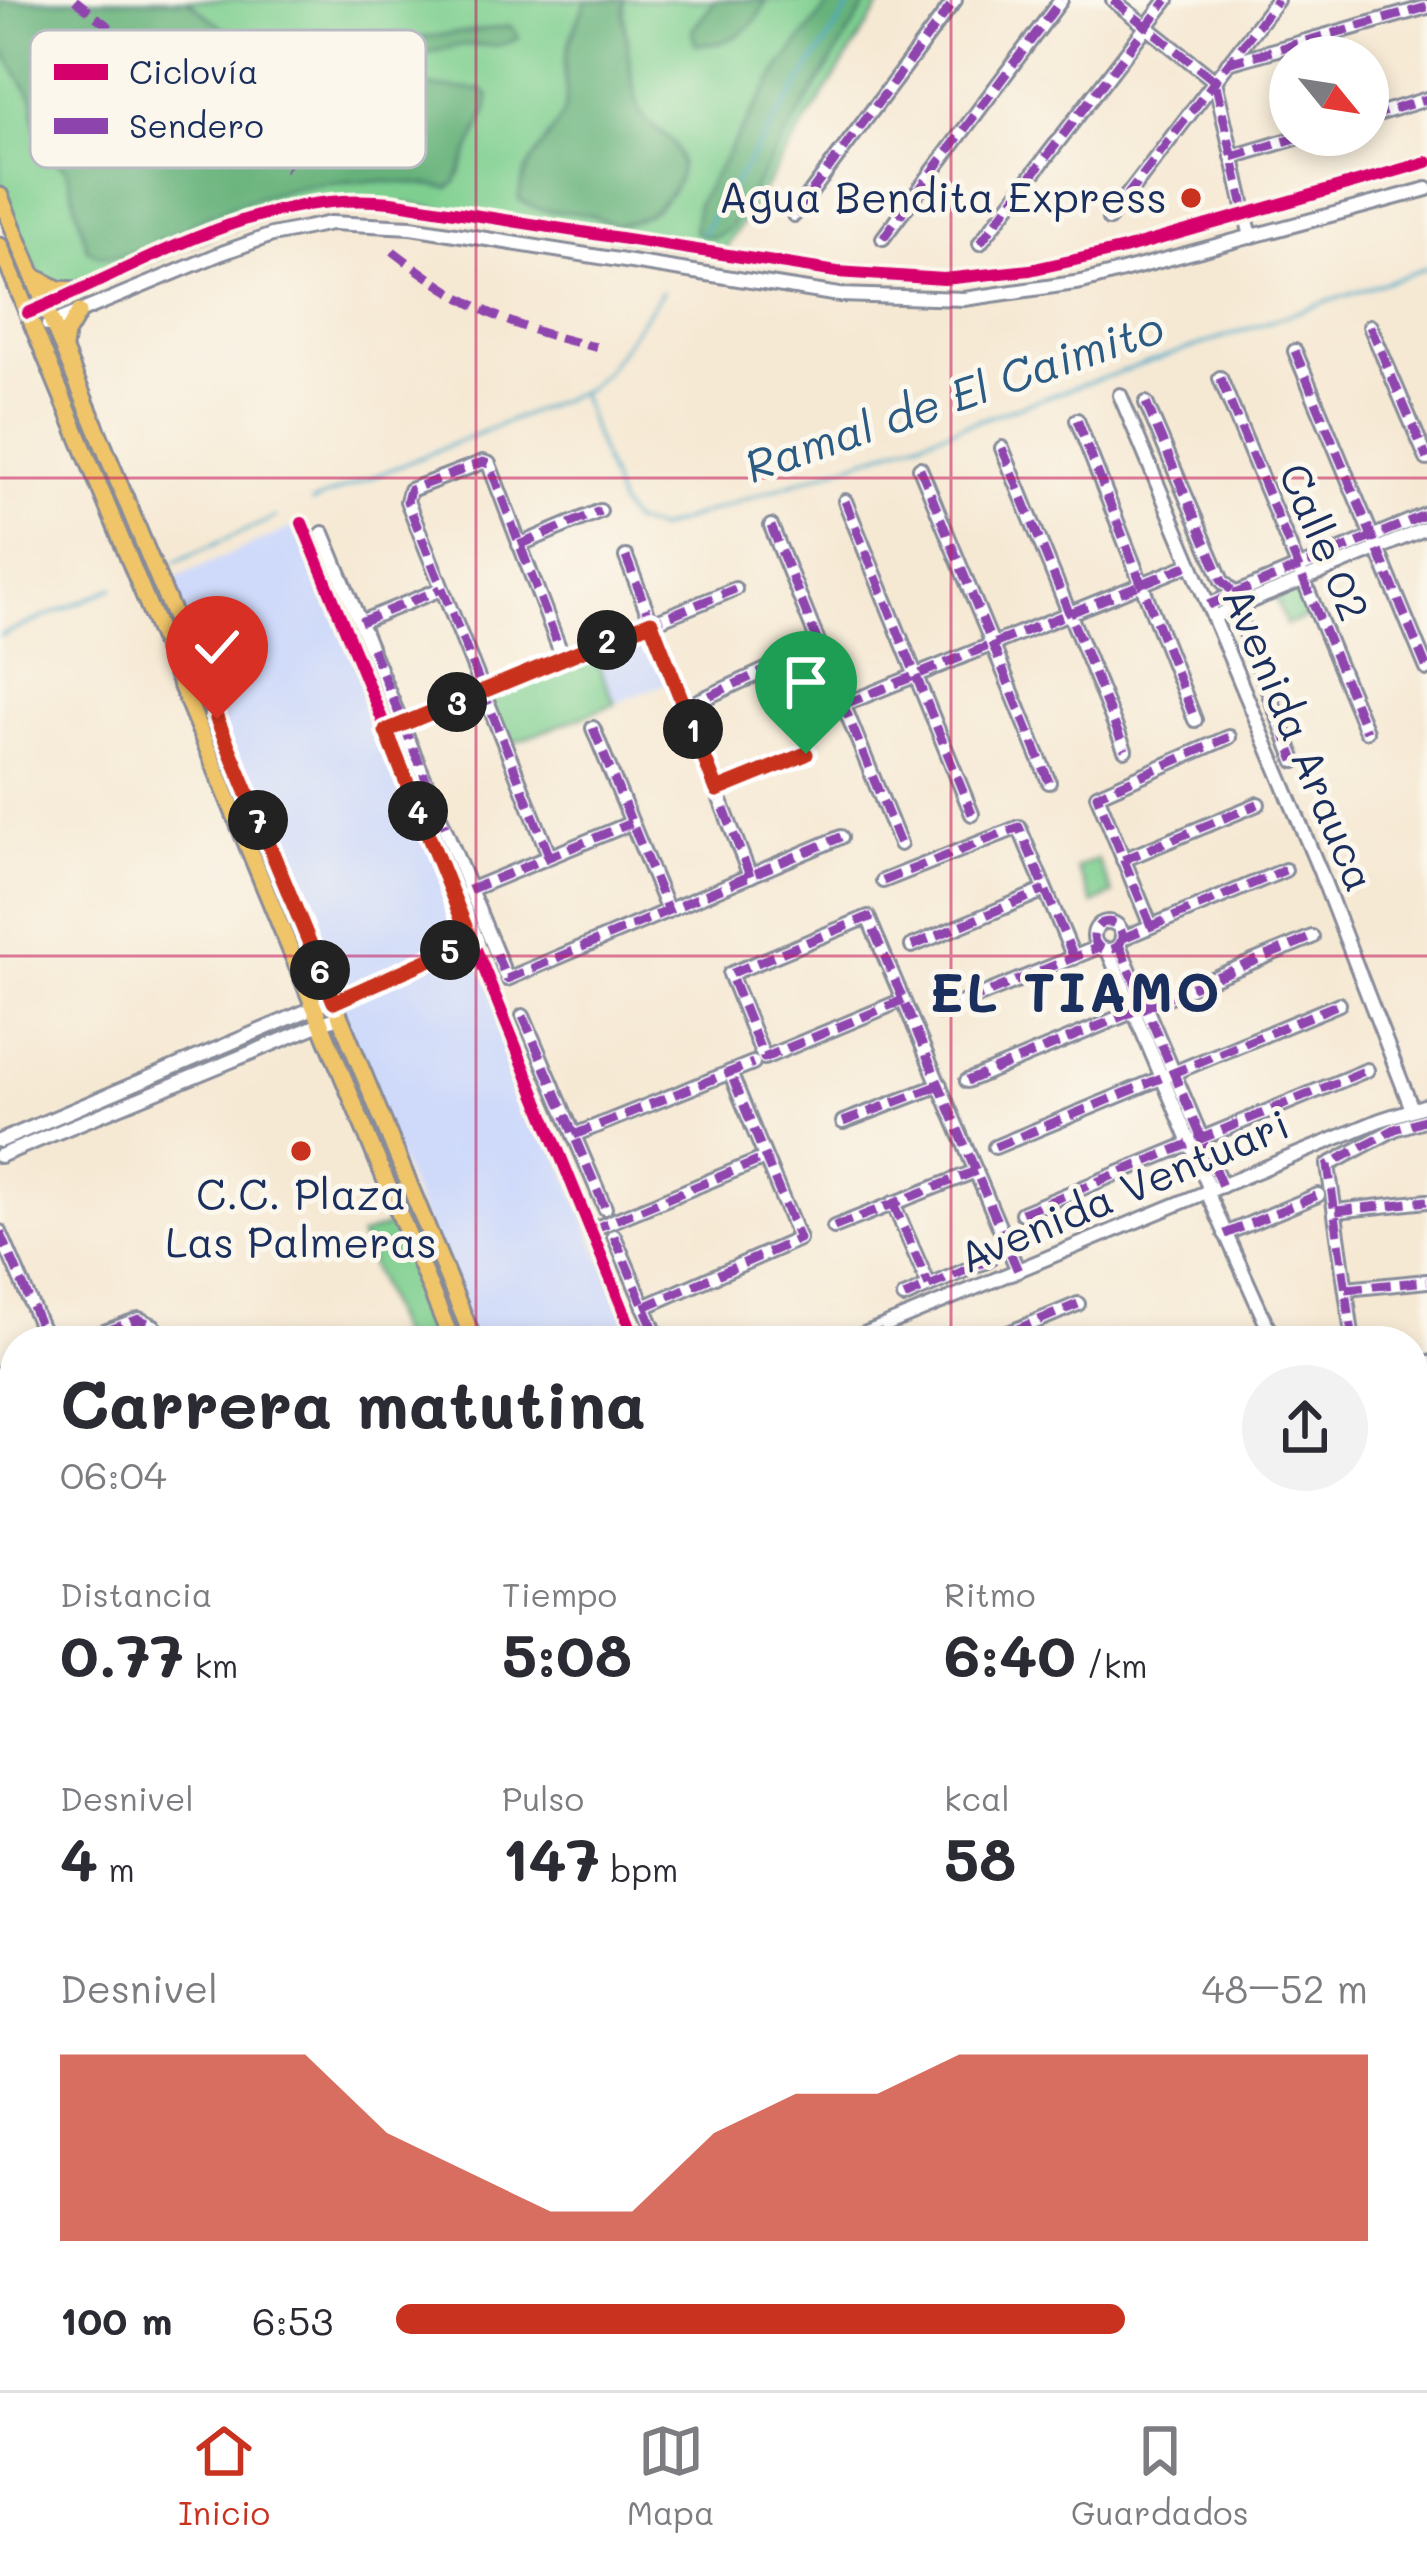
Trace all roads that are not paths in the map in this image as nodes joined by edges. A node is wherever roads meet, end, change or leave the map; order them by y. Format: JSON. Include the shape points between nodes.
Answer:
{"nodes":[{"id":1,"x":955,"y":0,"type":"edge"},
{"id":2,"x":1061,"y":0,"type":"edge"},
{"id":3,"x":1113,"y":0,"type":"edge"},
{"id":4,"x":1167,"y":0,"type":"edge"},
{"id":5,"x":1276,"y":0,"type":"edge"},
{"id":6,"x":1427,"y":7,"type":"edge"},
{"id":7,"x":1147,"y":26,"type":"junction"},
{"id":8,"x":1228,"y":63,"type":"junction"},
{"id":9,"x":1215,"y":81,"type":"junction"},
{"id":10,"x":1427,"y":99,"type":"edge"},
{"id":11,"x":1389,"y":110,"type":"edge"},
{"id":12,"x":1269,"y":146,"type":"edge"},
{"id":13,"x":1232,"y":157,"type":"junction"},
{"id":14,"x":1427,"y":162,"type":"edge"},
{"id":15,"x":1427,"y":189,"type":"edge"},
{"id":16,"x":0,"y":196,"type":"edge"},
{"id":17,"x":794,"y":215,"type":"dead end"},
{"id":18,"x":1246,"y":215,"type":"junction"},
{"id":19,"x":1109,"y":219,"type":"dead end"},
{"id":20,"x":1251,"y":237,"type":"junction"},
{"id":21,"x":883,"y":238,"type":"dead end"},
{"id":22,"x":980,"y":243,"type":"dead end"},
{"id":23,"x":0,"y":246,"type":"edge"},
{"id":24,"x":33,"y":276,"type":"junction"},
{"id":25,"x":79,"y":290,"type":"junction"},
{"id":26,"x":45,"y":306,"type":"junction"},
{"id":27,"x":79,"y":311,"type":"junction"},
{"id":28,"x":28,"y":313,"type":"junction"},
{"id":29,"x":52,"y":323,"type":"junction"},
{"id":30,"x":1370,"y":326,"type":"dead end"},
{"id":31,"x":35,"y":331,"type":"junction"},
{"id":32,"x":64,"y":350,"type":"junction"},
{"id":33,"x":1295,"y":351,"type":"dead end"},
{"id":34,"x":1220,"y":378,"type":"dead end"},
{"id":35,"x":1120,"y":395,"type":"dead end"},
{"id":36,"x":1146,"y":403,"type":"dead end"},
{"id":37,"x":1077,"y":420,"type":"dead end"},
{"id":38,"x":1001,"y":448,"type":"dead end"},
{"id":39,"x":1427,"y":459,"type":"edge"},
{"id":40,"x":920,"y":468,"type":"dead end"},
{"id":41,"x":845,"y":501,"type":"dead end"},
{"id":42,"x":600,"y":512,"type":"dead end"},
{"id":43,"x":1427,"y":514,"type":"edge"},
{"id":44,"x":302,"y":523,"type":"dead end"},
{"id":45,"x":770,"y":526,"type":"dead end"},
{"id":46,"x":1427,"y":528,"type":"edge"},
{"id":47,"x":323,"y":533,"type":"dead end"},
{"id":48,"x":1375,"y":543,"type":"junction"},
{"id":49,"x":520,"y":545,"type":"junction"},
{"id":50,"x":626,"y":557,"type":"dead end"},
{"id":51,"x":1191,"y":564,"type":"junction"},
{"id":52,"x":1301,"y":573,"type":"junction"},
{"id":53,"x":1142,"y":584,"type":"junction"},
{"id":54,"x":441,"y":589,"type":"junction"},
{"id":55,"x":734,"y":589,"type":"dead end"},
{"id":56,"x":1238,"y":599,"type":"junction"},
{"id":57,"x":1210,"y":611,"type":"junction"},
{"id":58,"x":1071,"y":613,"type":"junction"},
{"id":59,"x":360,"y":622,"type":"junction"},
{"id":60,"x":651,"y":622,"type":"junction"},
{"id":61,"x":994,"y":644,"type":"junction"},
{"id":62,"x":563,"y":658,"type":"junction"},
{"id":63,"x":768,"y":669,"type":"dead end"},
{"id":64,"x":1427,"y":669,"type":"edge"},
{"id":65,"x":917,"y":675,"type":"junction"},
{"id":66,"x":483,"y":691,"type":"junction"},
{"id":67,"x":845,"y":704,"type":"junction"},
{"id":68,"x":685,"y":707,"type":"junction"},
{"id":69,"x":1195,"y":720,"type":"dead end"},
{"id":70,"x":405,"y":723,"type":"junction"},
{"id":71,"x":593,"y":728,"type":"dead end"},
{"id":72,"x":1366,"y":730,"type":"dead end"},
{"id":73,"x":386,"y":731,"type":"junction"},
{"id":74,"x":1229,"y":736,"type":"dead end"},
{"id":75,"x":1125,"y":750,"type":"dead end"},
{"id":76,"x":806,"y":754,"type":"dead end"},
{"id":77,"x":1295,"y":761,"type":"dead end"},
{"id":78,"x":1049,"y":782,"type":"dead end"},
{"id":79,"x":717,"y":790,"type":"junction"},
{"id":80,"x":1258,"y":803,"type":"dead end"},
{"id":81,"x":972,"y":814,"type":"dead end"},
{"id":82,"x":631,"y":823,"type":"junction"},
{"id":83,"x":841,"y":837,"type":"dead end"},
{"id":84,"x":900,"y":844,"type":"dead end"},
{"id":85,"x":549,"y":855,"type":"junction"},
{"id":86,"x":1123,"y":860,"type":"junction"},
{"id":87,"x":1285,"y":870,"type":"dead end"},
{"id":88,"x":750,"y":876,"type":"junction"},
{"id":89,"x":883,"y":881,"type":"dead end"},
{"id":90,"x":470,"y":890,"type":"junction"},
{"id":91,"x":1045,"y":890,"type":"junction"},
{"id":92,"x":668,"y":911,"type":"junction"},
{"id":93,"x":1151,"y":926,"type":"junction"},
{"id":94,"x":1312,"y":937,"type":"dead end"},
{"id":95,"x":471,"y":941,"type":"junction"},
{"id":96,"x":1112,"y":945,"type":"junction"},
{"id":97,"x":912,"y":946,"type":"dead end"},
{"id":98,"x":1074,"y":958,"type":"junction"},
{"id":99,"x":903,"y":1000,"type":"junction"},
{"id":100,"x":1340,"y":1004,"type":"dead end"},
{"id":101,"x":337,"y":1009,"type":"junction"},
{"id":102,"x":1139,"y":1009,"type":"junction"},
{"id":103,"x":940,"y":1012,"type":"dead end"},
{"id":104,"x":523,"y":1016,"type":"dead end"},
{"id":105,"x":319,"y":1017,"type":"junction"},
{"id":106,"x":753,"y":1063,"type":"dead end"},
{"id":107,"x":1367,"y":1070,"type":"dead end"},
{"id":108,"x":730,"y":1072,"type":"junction"},
{"id":109,"x":1168,"y":1075,"type":"junction"},
{"id":110,"x":967,"y":1081,"type":"dead end"},
{"id":111,"x":940,"y":1085,"type":"junction"},
{"id":112,"x":1420,"y":1107,"type":"edge"},
{"id":113,"x":77,"y":1117,"type":"junction"},
{"id":114,"x":1427,"y":1120,"type":"edge"},
{"id":115,"x":843,"y":1122,"type":"dead end"},
{"id":116,"x":574,"y":1136,"type":"junction"},
{"id":117,"x":0,"y":1142,"type":"edge"},
{"id":118,"x":1196,"y":1142,"type":"junction"},
{"id":119,"x":995,"y":1147,"type":"dead end"},
{"id":120,"x":0,"y":1156,"type":"edge"},
{"id":121,"x":765,"y":1158,"type":"junction"},
{"id":122,"x":976,"y":1171,"type":"junction"},
{"id":123,"x":1213,"y":1189,"type":"junction"},
{"id":124,"x":1318,"y":1195,"type":"dead end"},
{"id":125,"x":1427,"y":1201,"type":"edge"},
{"id":126,"x":893,"y":1203,"type":"junction"},
{"id":127,"x":605,"y":1208,"type":"dead end"},
{"id":128,"x":1336,"y":1211,"type":"junction"},
{"id":129,"x":1022,"y":1213,"type":"dead end"},
{"id":130,"x":834,"y":1227,"type":"dead end"},
{"id":131,"x":591,"y":1230,"type":"junction"},
{"id":132,"x":0,"y":1232,"type":"edge"},
{"id":133,"x":1225,"y":1234,"type":"junction"},
{"id":134,"x":614,"y":1236,"type":"dead end"},
{"id":135,"x":989,"y":1260,"type":"dead end"},
{"id":136,"x":6,"y":1263,"type":"edge"},
{"id":137,"x":1018,"y":1271,"type":"junction"},
{"id":138,"x":1427,"y":1281,"type":"edge"},
{"id":139,"x":929,"y":1286,"type":"junction"},
{"id":140,"x":1346,"y":1289,"type":"junction"},
{"id":141,"x":904,"y":1297,"type":"dead end"},
{"id":142,"x":1078,"y":1304,"type":"dead end"},
{"id":143,"x":644,"y":1307,"type":"junction"},
{"id":144,"x":39,"y":1326,"type":"edge"},
{"id":145,"x":120,"y":1326,"type":"edge"},
{"id":146,"x":154,"y":1326,"type":"edge"},
{"id":147,"x":446,"y":1326,"type":"edge"},
{"id":148,"x":468,"y":1326,"type":"edge"},
{"id":149,"x":630,"y":1326,"type":"edge"},
{"id":150,"x":652,"y":1326,"type":"edge"},
{"id":151,"x":899,"y":1326,"type":"edge"},
{"id":152,"x":1025,"y":1326,"type":"edge"},
{"id":153,"x":1267,"y":1326,"type":"edge"},
{"id":154,"x":1351,"y":1326,"type":"edge"}],
"edges":[{"from":1,"to":17,"type":"street"},
{"from":2,"to":21,"type":"street"},
{"from":3,"to":7,"type":"street"},
{"from":4,"to":7,"type":"street"},
{"from":5,"to":8,"type":"street"},
{"from":6,"to":8,"type":"street"},
{"from":7,"to":9,"type":"street"},
{"from":7,"to":22,"type":"street"},
{"from":8,"to":9,"type":"street"},
{"from":9,"to":13,"type":"street"},
{"from":9,"to":19,"type":"street"},
{"from":10,"to":11,"type":"street"},
{"from":12,"to":13,"type":"street"},
{"from":13,"to":18,"type":"street"},
{"from":14,"to":18,"type":"street"},
{"from":15,"to":20,"type":"street"},
{"from":16,"to":24,"type":"main road"},
{"from":18,"to":20,"type":"street"},
{"from":18,"to":25,"type":"street","via":[[1049,266],[922,278],[336,200],[245,220]]},
{"from":20,"to":27,"type":"street","via":[[1049,290],[890,299],[387,224],[331,223],[247,244]]},
{"from":23,"to":28,"type":"main road"},
{"from":24,"to":25,"type":"main road","via":[[58,290]]},
{"from":24,"to":26,"type":"main road"},
{"from":25,"to":26,"type":"street"},
{"from":26,"to":28,"type":"street"},
{"from":26,"to":29,"type":"main road"},
{"from":27,"to":29,"type":"street"},
{"from":27,"to":32,"type":"main road"},
{"from":28,"to":31,"type":"main road"},
{"from":29,"to":31,"type":"street"},
{"from":29,"to":32,"type":"main road"},
{"from":30,"to":39,"type":"street"},
{"from":31,"to":105,"type":"main road"},
{"from":32,"to":101,"type":"main road"},
{"from":33,"to":48,"type":"street"},
{"from":34,"to":52,"type":"street","name":"Calle 02"},
{"from":35,"to":51,"type":"street","name":"Avenida Arauca"},
{"from":36,"to":56,"type":"street","via":[[1222,580]]},
{"from":37,"to":53,"type":"street"},
{"from":38,"to":58,"type":"street"},
{"from":40,"to":61,"type":"street"},
{"from":41,"to":65,"type":"street"},
{"from":42,"to":49,"type":"street"},
{"from":43,"to":48,"type":"street"},
{"from":44,"to":73,"type":"street"},
{"from":45,"to":67,"type":"street"},
{"from":46,"to":48,"type":"street"},
{"from":47,"to":59,"type":"street"},
{"from":48,"to":52,"type":"street"},
{"from":48,"to":64,"type":"street"},
{"from":49,"to":54,"type":"street","via":[[489,464],[410,490],[407,501]]},
{"from":49,"to":62,"type":"street"},
{"from":50,"to":60,"type":"street"},
{"from":51,"to":53,"type":"street"},
{"from":51,"to":57,"type":"street","name":"Avenida Arauca"},
{"from":52,"to":56,"type":"street"},
{"from":52,"to":72,"type":"street","name":"Calle 02"},
{"from":53,"to":58,"type":"street"},
{"from":53,"to":69,"type":"street"},
{"from":54,"to":59,"type":"street"},
{"from":54,"to":66,"type":"street"},
{"from":55,"to":60,"type":"street"},
{"from":56,"to":57,"type":"street"},
{"from":56,"to":77,"type":"street"},
{"from":57,"to":112,"type":"street","name":"Avenida Arauca"},
{"from":58,"to":61,"type":"street"},
{"from":58,"to":75,"type":"street"},
{"from":59,"to":70,"type":"street"},
{"from":60,"to":62,"type":"street"},
{"from":60,"to":68,"type":"street"},
{"from":61,"to":65,"type":"street"},
{"from":61,"to":78,"type":"street"},
{"from":62,"to":66,"type":"street"},
{"from":63,"to":68,"type":"street"},
{"from":65,"to":67,"type":"street"},
{"from":65,"to":81,"type":"street"},
{"from":66,"to":70,"type":"street"},
{"from":66,"to":85,"type":"street"},
{"from":67,"to":84,"type":"street"},
{"from":68,"to":79,"type":"street"},
{"from":70,"to":73,"type":"street"},
{"from":70,"to":90,"type":"street"},
{"from":71,"to":82,"type":"street"},
{"from":73,"to":95,"type":"street"},
{"from":74,"to":86,"type":"street","via":[[1097,795]]},
{"from":76,"to":79,"type":"street"},
{"from":79,"to":88,"type":"street"},
{"from":80,"to":86,"type":"street"},
{"from":82,"to":85,"type":"street"},
{"from":82,"to":92,"type":"street"},
{"from":83,"to":88,"type":"street"},
{"from":85,"to":90,"type":"street"},
{"from":86,"to":93,"type":"street"},
{"from":87,"to":93,"type":"street"},
{"from":88,"to":92,"type":"street"},
{"from":89,"to":91,"type":"street","via":[[1019,827]]},
{"from":90,"to":92,"type":"street","via":[[507,979]]},
{"from":91,"to":97,"type":"street"},
{"from":91,"to":98,"type":"street"},
{"from":93,"to":96,"type":"street"},
{"from":94,"to":102,"type":"street"},
{"from":95,"to":101,"type":"street"},
{"from":95,"to":131,"type":"street"},
{"from":96,"to":98,"type":"street"},
{"from":96,"to":102,"type":"street"},
{"from":98,"to":103,"type":"street"},
{"from":99,"to":99,"type":"street","via":[[868,917],[730,974],[764,1058]]},
{"from":99,"to":111,"type":"street"},
{"from":100,"to":109,"type":"street"},
{"from":101,"to":105,"type":"street"},
{"from":101,"to":148,"type":"main road"},
{"from":102,"to":109,"type":"street"},
{"from":102,"to":110,"type":"street"},
{"from":104,"to":116,"type":"street"},
{"from":105,"to":113,"type":"street"},
{"from":105,"to":147,"type":"main road"},
{"from":106,"to":108,"type":"street"},
{"from":107,"to":118,"type":"street"},
{"from":108,"to":116,"type":"street"},
{"from":108,"to":121,"type":"street"},
{"from":109,"to":118,"type":"street"},
{"from":109,"to":119,"type":"street"},
{"from":111,"to":115,"type":"street"},
{"from":111,"to":122,"type":"street"},
{"from":112,"to":123,"type":"street","name":"Avenida Ventuari"},
{"from":113,"to":117,"type":"street"},
{"from":113,"to":120,"type":"street"},
{"from":114,"to":128,"type":"street","via":[[1330,1162]]},
{"from":116,"to":127,"type":"street"},
{"from":118,"to":123,"type":"street"},
{"from":118,"to":129,"type":"street"},
{"from":121,"to":131,"type":"street"},
{"from":121,"to":143,"type":"street","via":[[799,1239]]},
{"from":122,"to":126,"type":"street"},
{"from":122,"to":137,"type":"street"},
{"from":123,"to":133,"type":"street"},
{"from":123,"to":137,"type":"street","name":"Avenida Ventuari"},
{"from":124,"to":133,"type":"street"},
{"from":125,"to":128,"type":"street"},
{"from":126,"to":130,"type":"street"},
{"from":126,"to":139,"type":"street"},
{"from":128,"to":140,"type":"street"},
{"from":131,"to":149,"type":"street"},
{"from":132,"to":136,"type":"street"},
{"from":133,"to":153,"type":"street"},
{"from":134,"to":143,"type":"street"},
{"from":135,"to":139,"type":"street"},
{"from":136,"to":144,"type":"street"},
{"from":137,"to":151,"type":"street","name":"Avenida Ventuari"},
{"from":138,"to":140,"type":"street"},
{"from":139,"to":141,"type":"street"},
{"from":140,"to":154,"type":"street"},
{"from":142,"to":152,"type":"street"},
{"from":143,"to":150,"type":"street"},
{"from":145,"to":146,"type":"street","via":[[139,1319]]}]}
